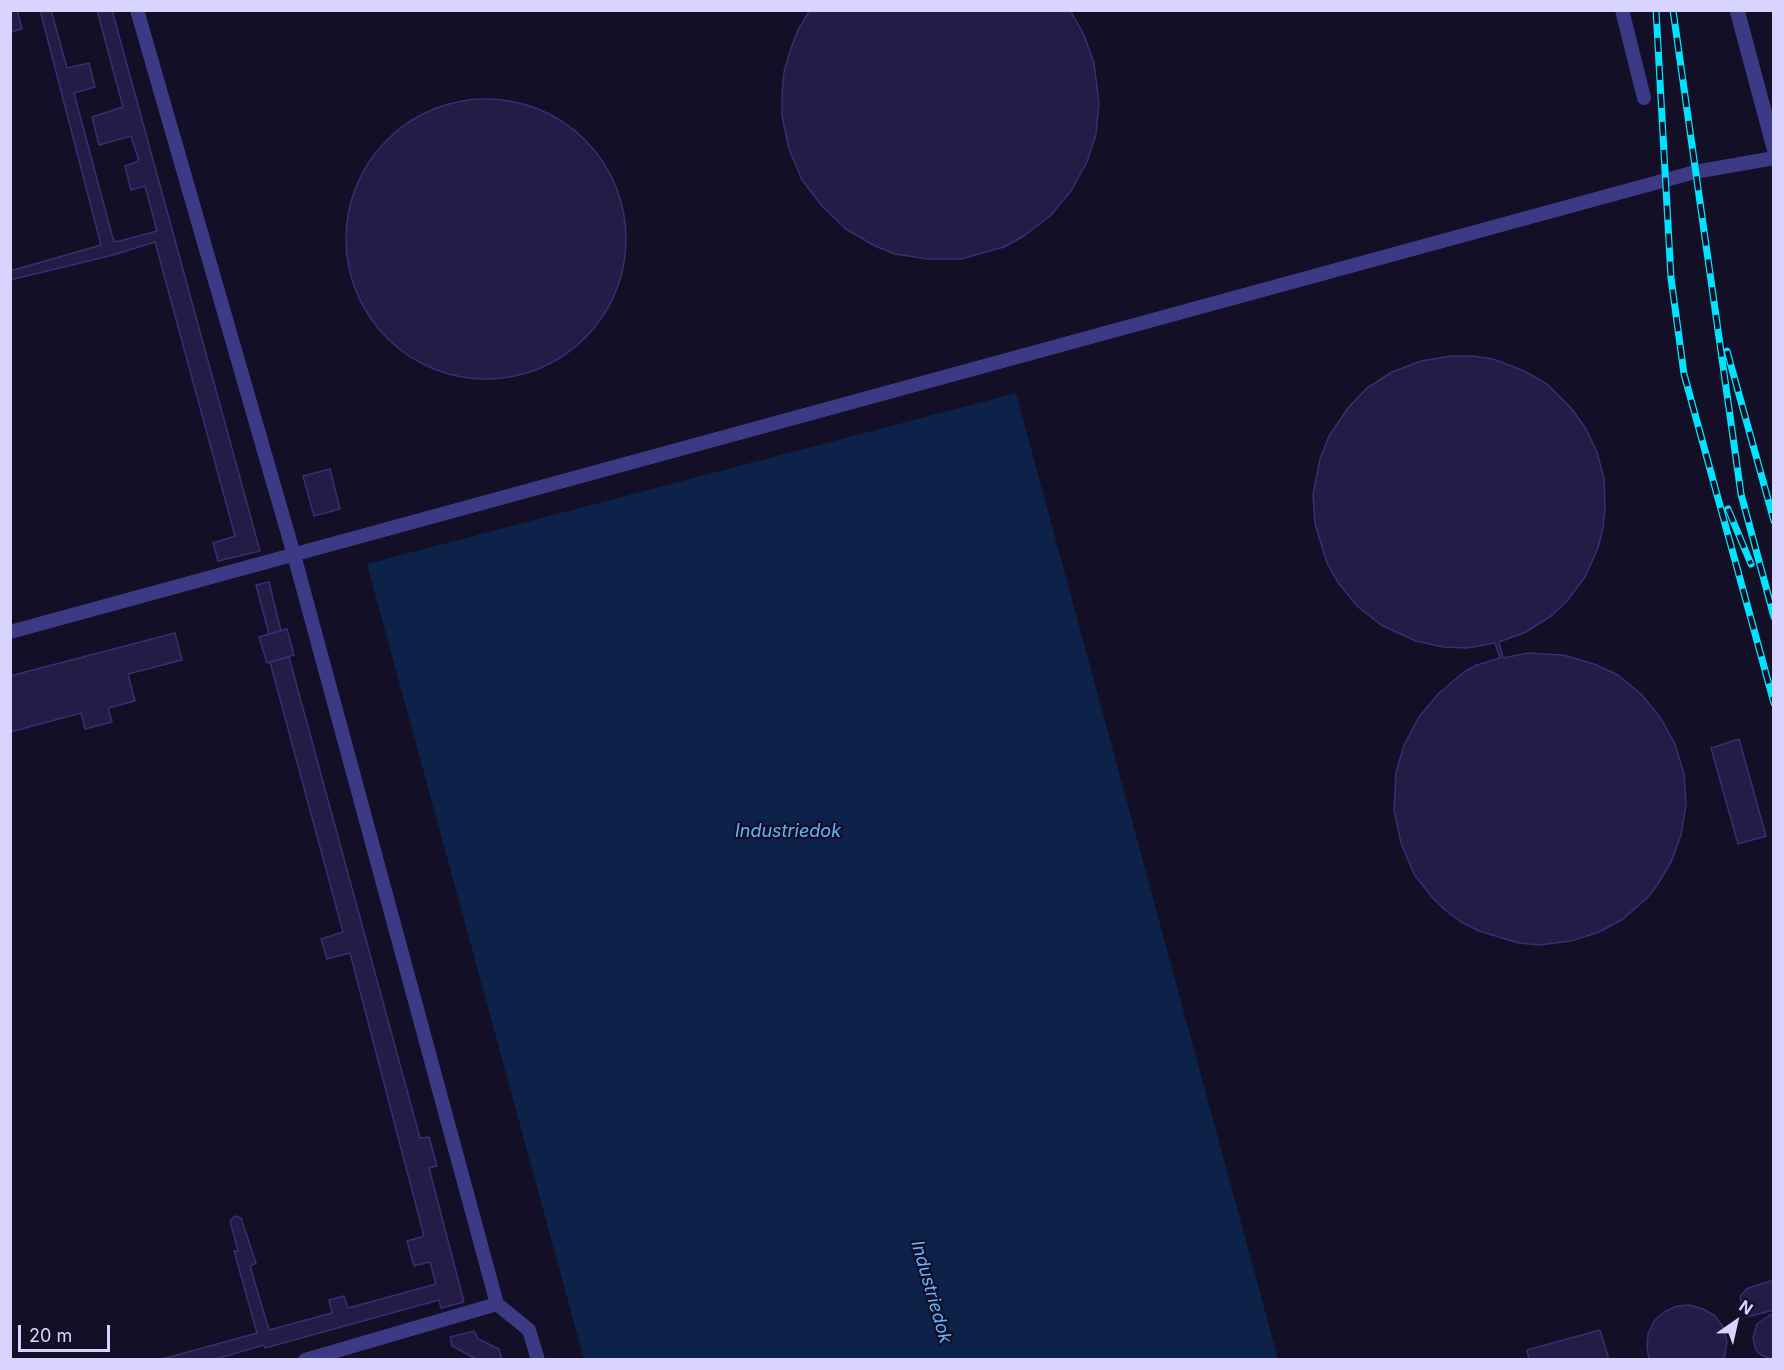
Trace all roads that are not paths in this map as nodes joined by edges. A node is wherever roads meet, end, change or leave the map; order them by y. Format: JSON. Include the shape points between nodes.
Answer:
{"nodes":[{"id":1,"x":137,"y":10,"type":"edge"},
{"id":2,"x":1622,"y":10,"type":"edge"},
{"id":3,"x":1737,"y":10,"type":"edge"},
{"id":4,"x":1644,"y":98,"type":"dead end"},
{"id":5,"x":1773,"y":148,"type":"edge"},
{"id":6,"x":1773,"y":158,"type":"edge"},
{"id":7,"x":294,"y":555,"type":"junction"},
{"id":8,"x":10,"y":632,"type":"edge"},
{"id":9,"x":497,"y":1304,"type":"junction"},
{"id":10,"x":305,"y":1359,"type":"edge"},
{"id":11,"x":538,"y":1359,"type":"edge"}],
"edges":[{"from":1,"to":7,"type":"lane"},
{"from":2,"to":4,"type":"lane"},
{"from":3,"to":5,"type":"street"},
{"from":6,"to":7,"type":"lane","via":[[1695,172]]},
{"from":7,"to":8,"type":"lane"},
{"from":7,"to":9,"type":"lane"},
{"from":9,"to":10,"type":"lane"},
{"from":9,"to":11,"type":"lane","via":[[529,1330]]}]}
